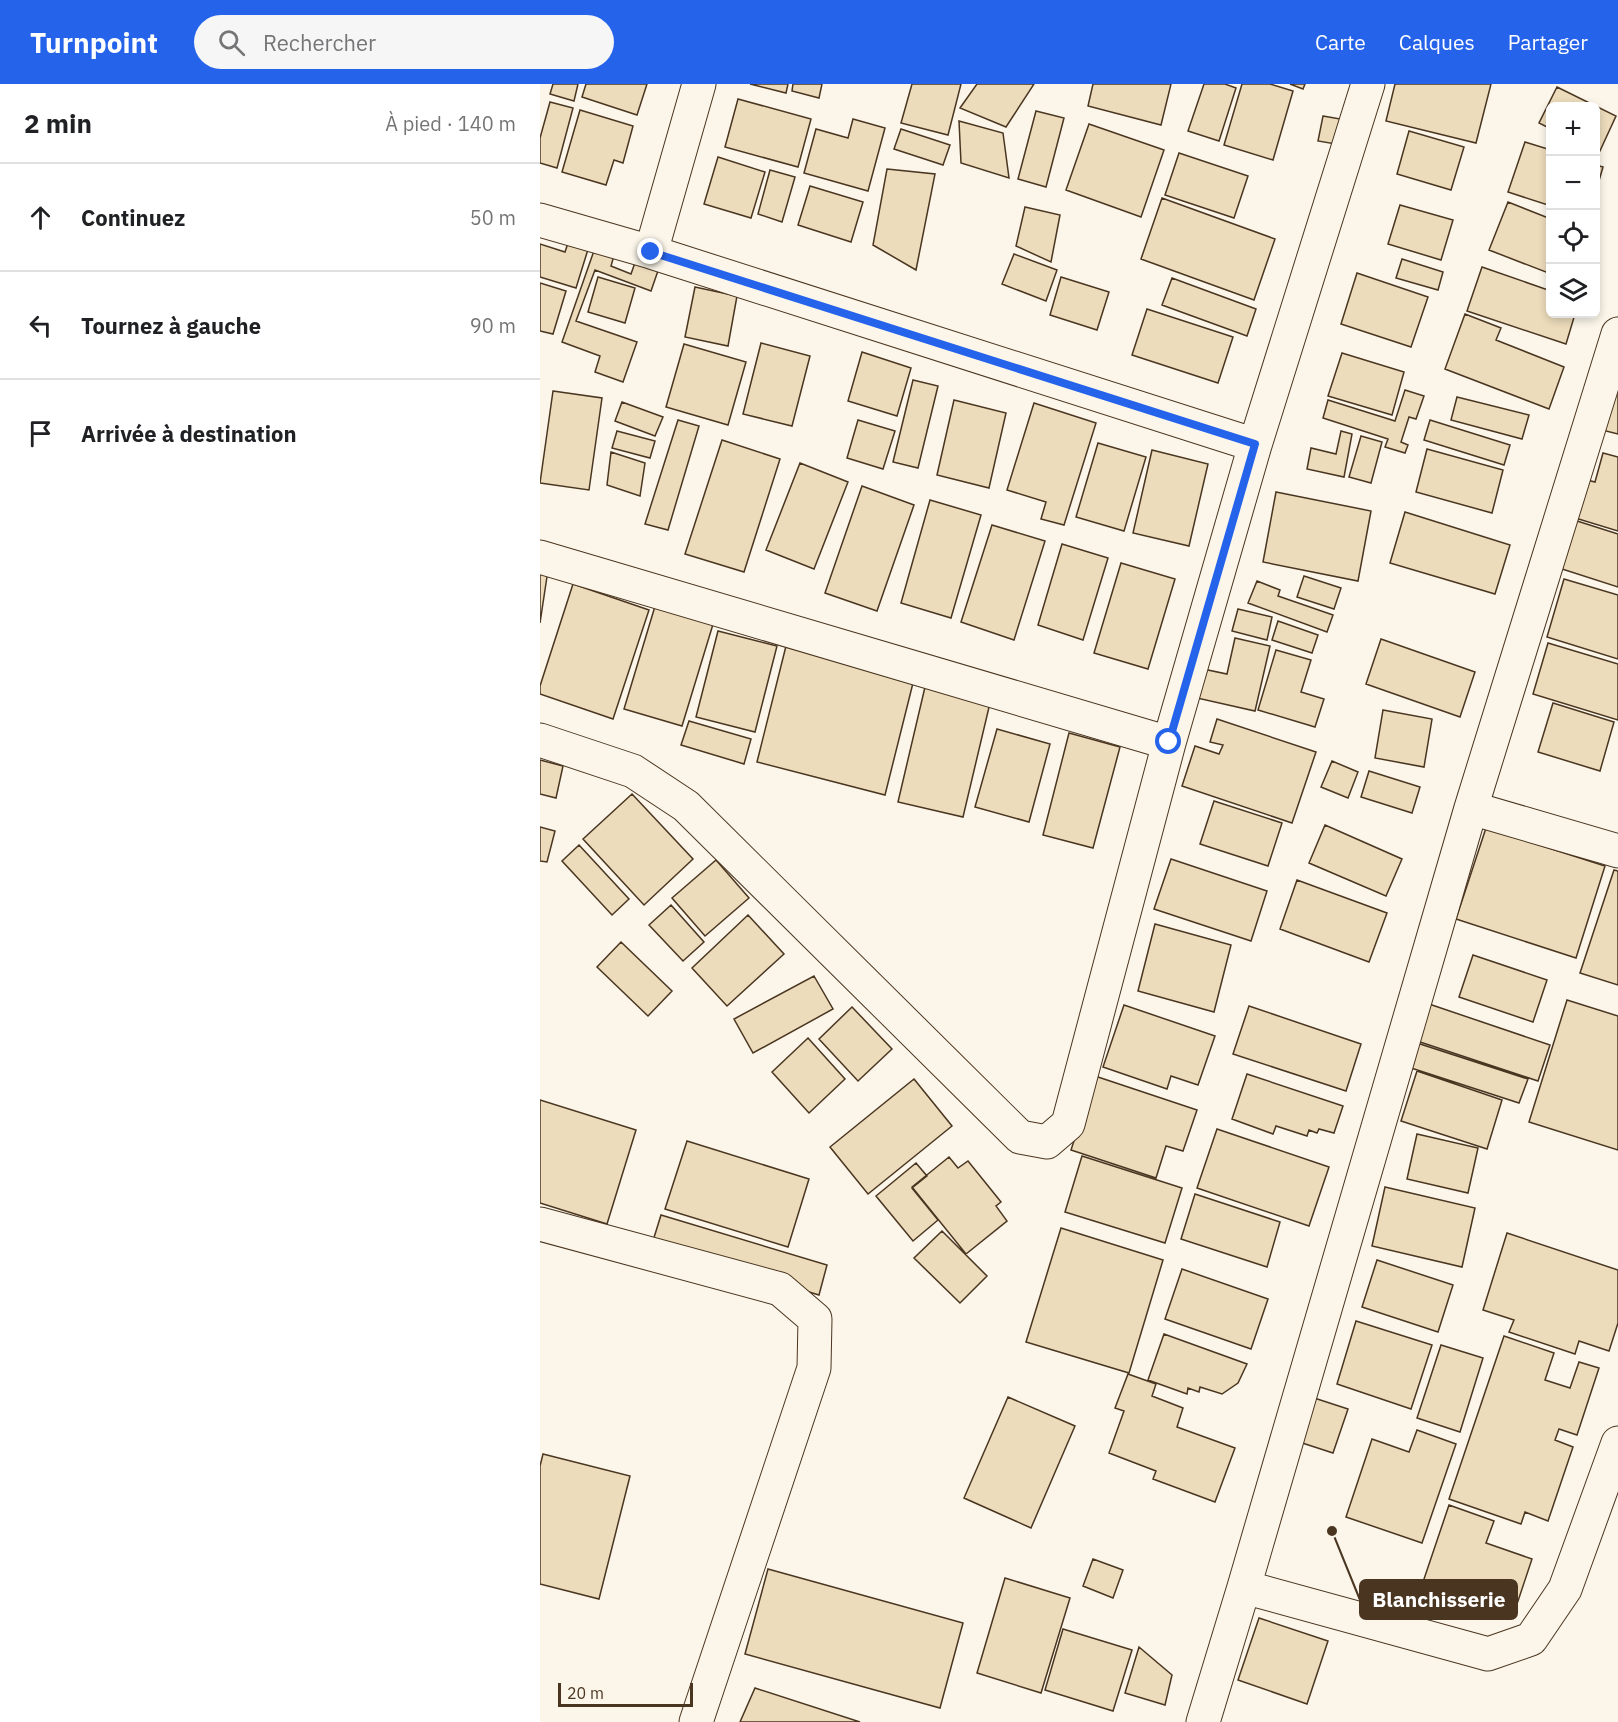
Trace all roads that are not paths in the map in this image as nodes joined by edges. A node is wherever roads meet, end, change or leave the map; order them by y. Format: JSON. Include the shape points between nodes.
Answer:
{"nodes":[{"id":1,"x":699,"y":84,"type":"edge"},
{"id":2,"x":1368,"y":84,"type":"edge"},
{"id":3,"x":540,"y":220,"type":"edge"},
{"id":4,"x":651,"y":252,"type":"junction"},
{"id":5,"x":1618,"y":334,"type":"edge"},
{"id":6,"x":1255,"y":444,"type":"junction"},
{"id":7,"x":540,"y":557,"type":"edge"},
{"id":8,"x":540,"y":740,"type":"edge"},
{"id":9,"x":1169,"y":742,"type":"junction"},
{"id":10,"x":1471,"y":808,"type":"junction"},
{"id":11,"x":1618,"y":851,"type":"edge"},
{"id":12,"x":540,"y":1224,"type":"edge"},
{"id":13,"x":1618,"y":1443,"type":"edge"},
{"id":14,"x":1244,"y":1587,"type":"junction"},
{"id":15,"x":696,"y":1722,"type":"edge"},
{"id":16,"x":1203,"y":1722,"type":"edge"}],
"edges":[{"from":1,"to":4,"type":"street"},
{"from":2,"to":6,"type":"street"},
{"from":3,"to":4,"type":"street"},
{"from":4,"to":6,"type":"street"},
{"from":5,"to":10,"type":"street"},
{"from":6,"to":9,"type":"street"},
{"from":7,"to":9,"type":"street"},
{"from":8,"to":9,"type":"street","via":[[633,771],[686,806],[1020,1137],[1047,1142],[1068,1124]]},
{"from":10,"to":11,"type":"street"},
{"from":10,"to":14,"type":"street"},
{"from":12,"to":15,"type":"street","via":[[780,1289],[816,1319],[814,1368]]},
{"from":13,"to":14,"type":"street","via":[[1565,1589],[1531,1639],[1488,1654]]},
{"from":14,"to":16,"type":"street"}]}
